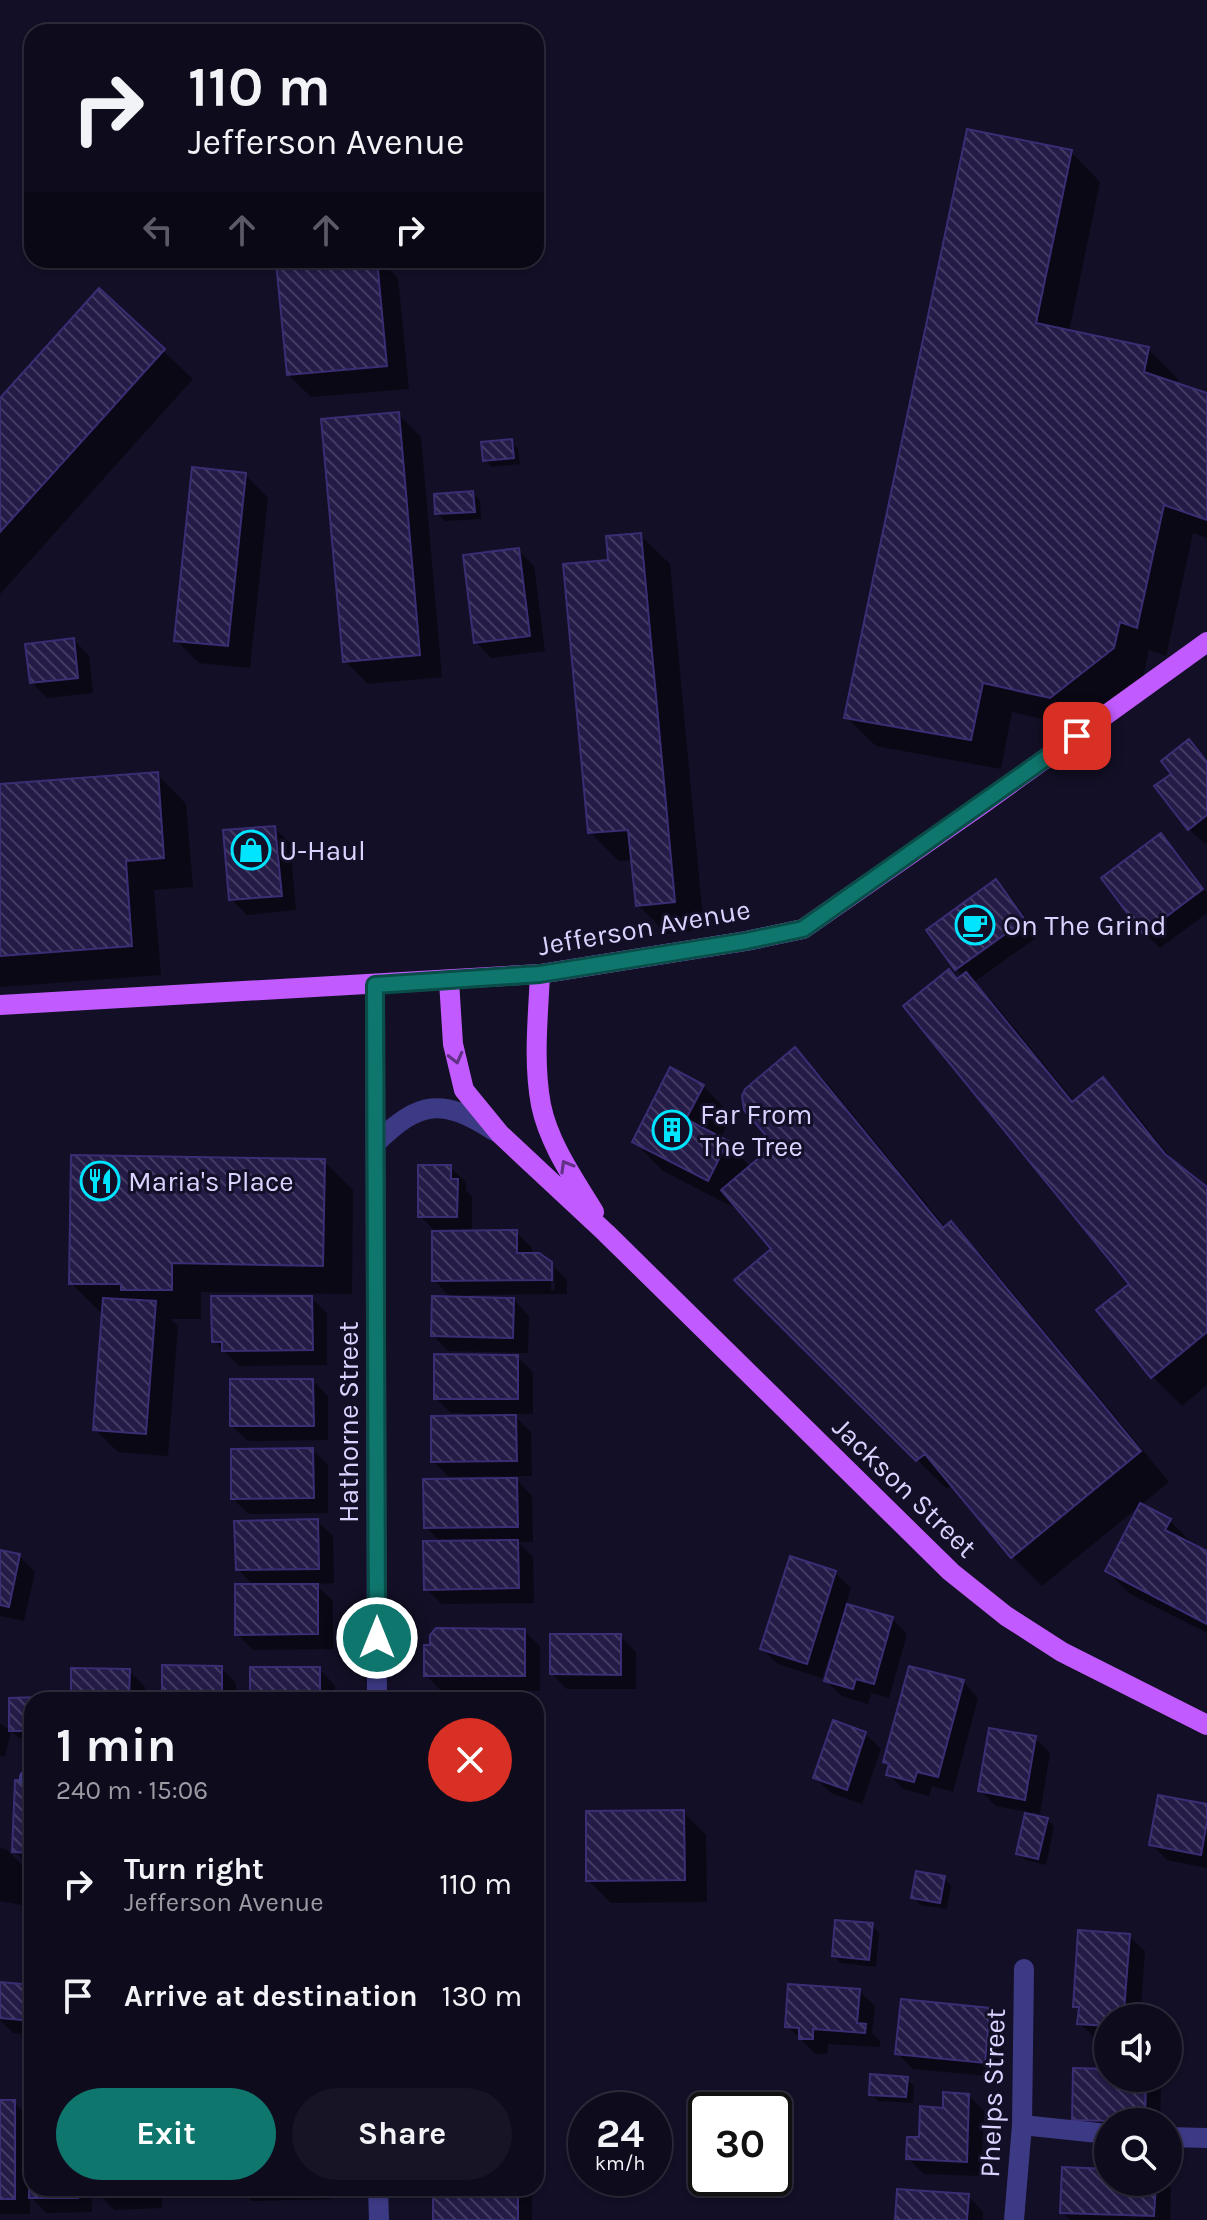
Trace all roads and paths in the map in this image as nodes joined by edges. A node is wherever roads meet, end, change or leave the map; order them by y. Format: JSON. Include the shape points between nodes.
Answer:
{"nodes":[{"id":1,"x":1207,"y":642,"type":"edge"},
{"id":2,"x":540,"y":974,"type":"junction"},
{"id":3,"x":449,"y":981,"type":"junction"},
{"id":4,"x":375,"y":985,"type":"junction"},
{"id":5,"x":0,"y":1005,"type":"edge"},
{"id":6,"x":500,"y":1134,"type":"junction"},
{"id":7,"x":376,"y":1143,"type":"junction"},
{"id":8,"x":606,"y":1233,"type":"junction"},
{"id":9,"x":377,"y":1692,"type":"edge"},
{"id":10,"x":1207,"y":1725,"type":"edge"},
{"id":11,"x":1024,"y":1969,"type":"dead end"},
{"id":12,"x":1022,"y":2125,"type":"junction"},
{"id":13,"x":1094,"y":2133,"type":"edge"},
{"id":14,"x":1182,"y":2137,"type":"edge"},
{"id":15,"x":1207,"y":2138,"type":"edge"},
{"id":16,"x":378,"y":2196,"type":"edge"},
{"id":17,"x":362,"y":2220,"type":"edge"},
{"id":18,"x":379,"y":2220,"type":"edge"},
{"id":19,"x":1014,"y":2220,"type":"edge"}],
"edges":[{"from":1,"to":2,"type":"main road","name":"Jefferson Avenue","via":[[803,929]]},
{"from":2,"to":3,"type":"main road","name":"Jefferson Avenue"},
{"from":8,"to":2,"type":"main road","name":"Jackson Street","one_way":true,"via":[[561,1158],[542,1108],[536,1058]]},
{"from":3,"to":4,"type":"main road","name":"Jefferson Avenue"},
{"from":3,"to":6,"type":"main road","name":"Jackson Street","one_way":true,"via":[[453,1044],[464,1090]]},
{"from":4,"to":5,"type":"main road","name":"Jefferson Avenue"},
{"from":4,"to":7,"type":"street","name":"Hathorne Street"},
{"from":6,"to":7,"type":"street","via":[[469,1114],[423,1109],[400,1120]]},
{"from":6,"to":8,"type":"main road","name":"Jackson Street"},
{"from":7,"to":9,"type":"street","name":"Hathorne Street"},
{"from":8,"to":10,"type":"main road","name":"Jackson Street","via":[[951,1572],[1062,1652]]},
{"from":11,"to":12,"type":"street","name":"Phelps Street"},
{"from":12,"to":13,"type":"street"},
{"from":12,"to":19,"type":"street","name":"Phelps Street"},
{"from":14,"to":15,"type":"street"},
{"from":16,"to":18,"type":"street"},
{"from":17,"to":18,"type":"street"}]}
